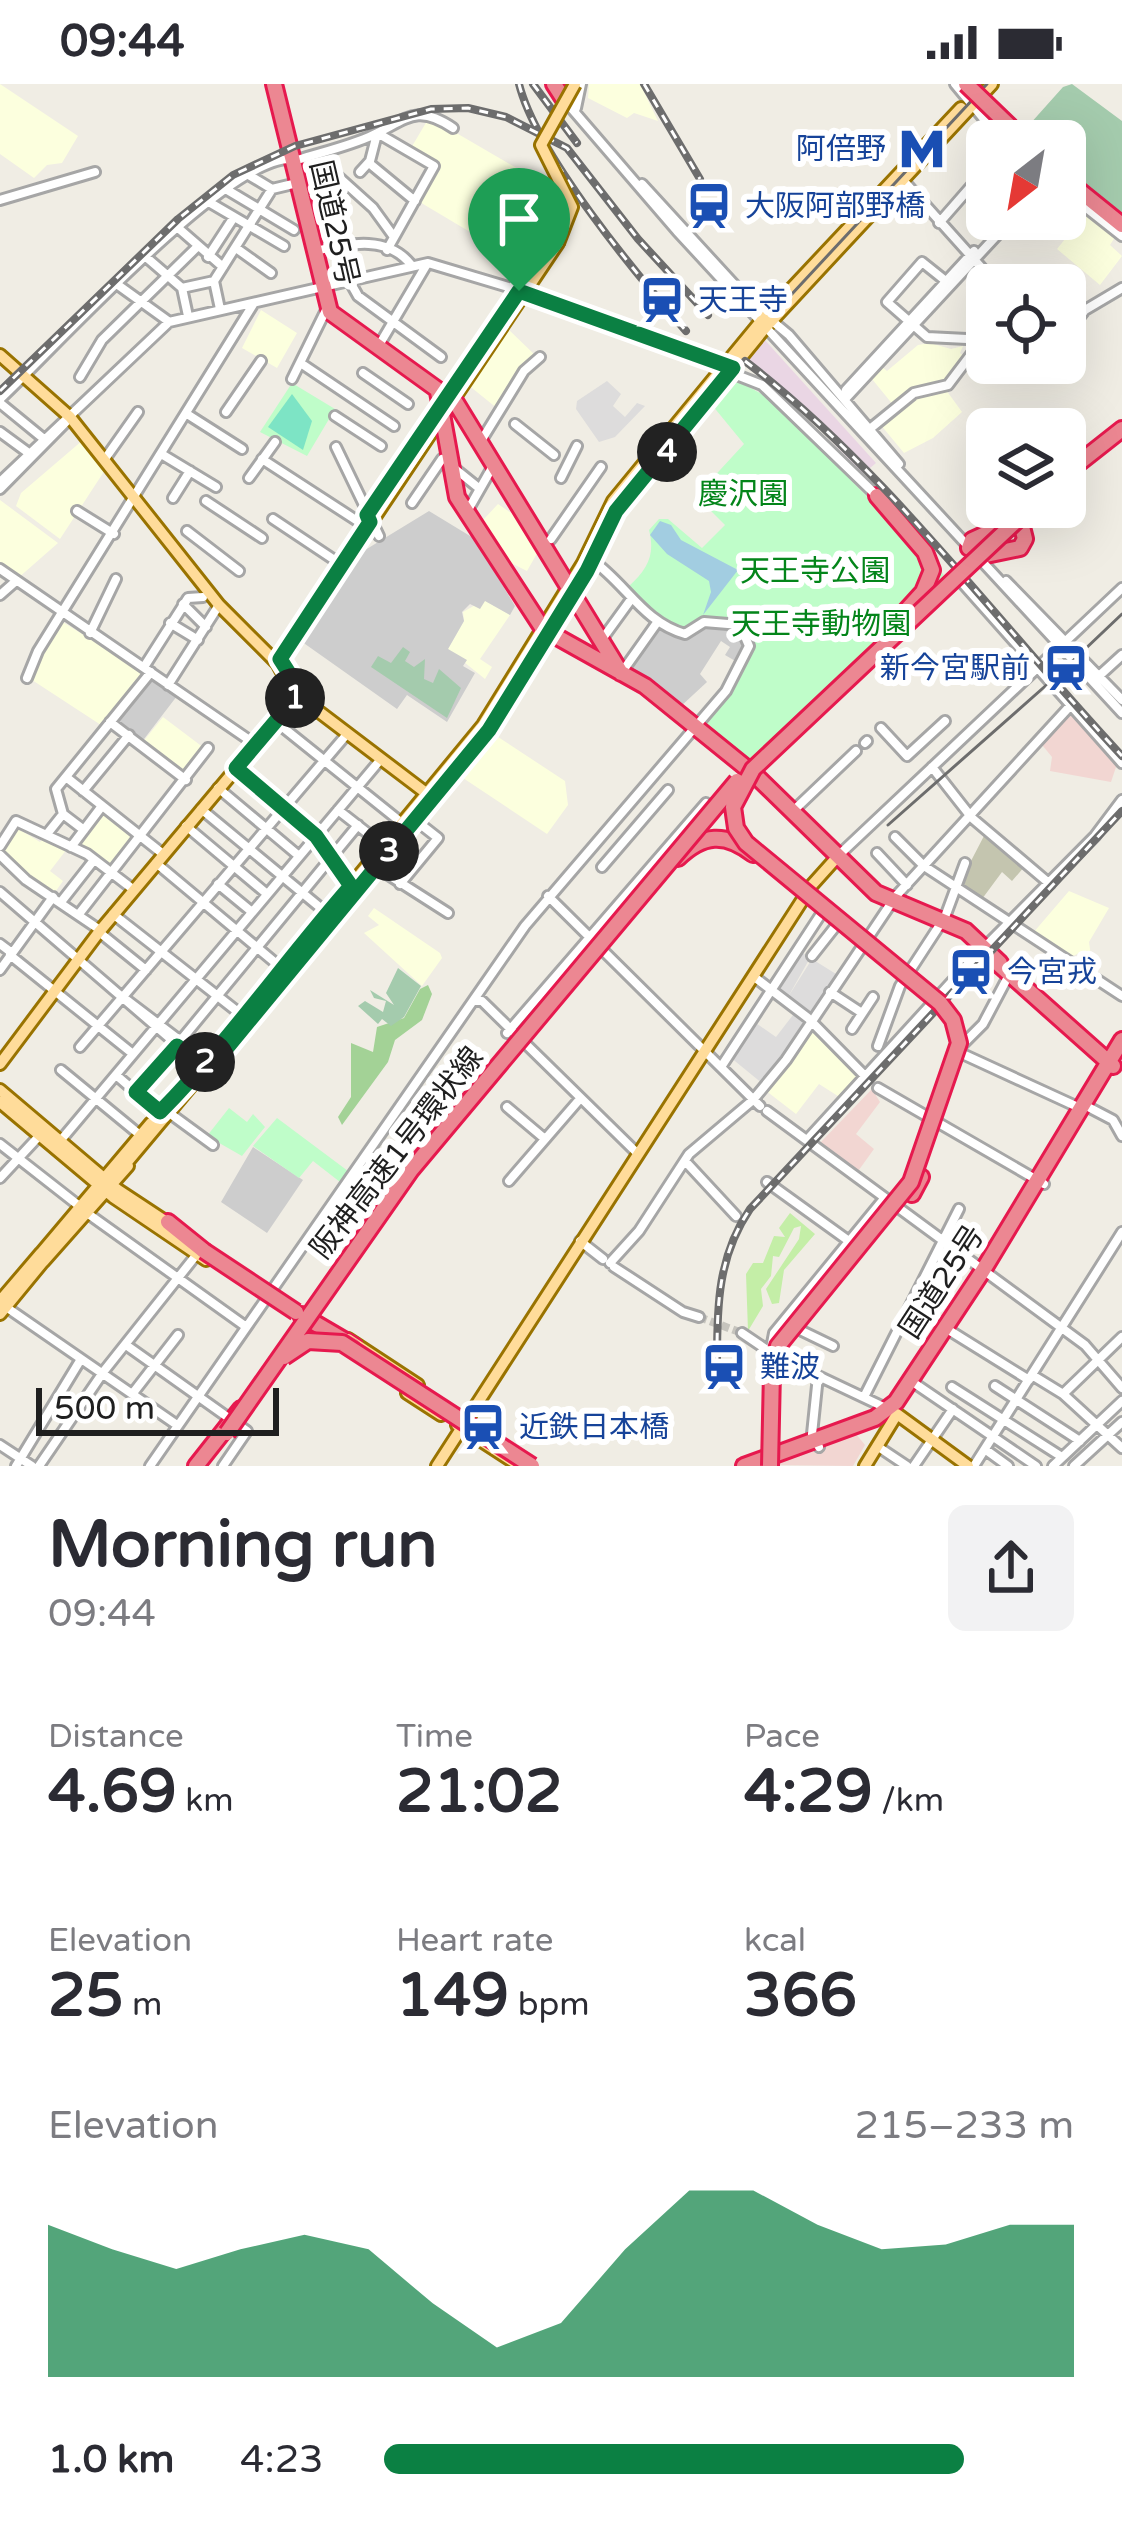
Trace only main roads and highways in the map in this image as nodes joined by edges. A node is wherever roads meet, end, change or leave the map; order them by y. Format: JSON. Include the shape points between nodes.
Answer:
{"nodes":[{"id":1,"x":274,"y":84,"type":"edge"},
{"id":2,"x":960,"y":84,"type":"edge"},
{"id":3,"x":988,"y":84,"type":"edge"},
{"id":4,"x":568,"y":89,"type":"edge"},
{"id":5,"x":993,"y":120,"type":"edge"},
{"id":6,"x":1086,"y":199,"type":"edge"},
{"id":7,"x":1122,"y":229,"type":"edge"},
{"id":8,"x":0,"y":352,"type":"edge"},
{"id":9,"x":727,"y":369,"type":"junction"},
{"id":10,"x":443,"y":405,"type":"junction"},
{"id":11,"x":71,"y":416,"type":"junction"},
{"id":12,"x":1122,"y":432,"type":"edge"},
{"id":13,"x":1086,"y":460,"type":"edge"},
{"id":14,"x":136,"y":496,"type":"junction"},
{"id":15,"x":877,"y":496,"type":"road end"},
{"id":16,"x":1004,"y":528,"type":"edge"},
{"id":17,"x":1005,"y":528,"type":"edge"},
{"id":18,"x":969,"y":545,"type":"road end"},
{"id":19,"x":571,"y":589,"type":"junction"},
{"id":20,"x":934,"y":595,"type":"junction"},
{"id":21,"x":591,"y":621,"type":"junction"},
{"id":22,"x":546,"y":632,"type":"junction"},
{"id":23,"x":883,"y":636,"type":"junction"},
{"id":24,"x":276,"y":659,"type":"junction"},
{"id":25,"x":595,"y":660,"type":"junction"},
{"id":26,"x":621,"y":673,"type":"junction"},
{"id":27,"x":297,"y":696,"type":"junction"},
{"id":28,"x":429,"y":796,"type":"junction"},
{"id":29,"x":387,"y":848,"type":"junction"},
{"id":30,"x":838,"y":856,"type":"junction"},
{"id":31,"x":791,"y":884,"type":"junction"},
{"id":32,"x":649,"y":887,"type":"junction"},
{"id":33,"x":354,"y":888,"type":"junction"},
{"id":34,"x":824,"y":906,"type":"road end"},
{"id":35,"x":286,"y":971,"type":"junction"},
{"id":36,"x":570,"y":973,"type":"dead end"},
{"id":37,"x":904,"y":974,"type":"junction"},
{"id":38,"x":1122,"y":1040,"type":"edge"},
{"id":39,"x":0,"y":1064,"type":"edge"},
{"id":40,"x":207,"y":1066,"type":"junction"},
{"id":41,"x":1118,"y":1066,"type":"edge"},
{"id":42,"x":955,"y":1068,"type":"junction"},
{"id":43,"x":0,"y":1090,"type":"edge"},
{"id":44,"x":185,"y":1093,"type":"junction"},
{"id":45,"x":0,"y":1102,"type":"edge"},
{"id":46,"x":166,"y":1114,"type":"junction"},
{"id":47,"x":121,"y":1165,"type":"dead end"},
{"id":48,"x":411,"y":1170,"type":"junction"},
{"id":49,"x":1041,"y":1182,"type":"junction"},
{"id":50,"x":105,"y":1184,"type":"junction"},
{"id":51,"x":912,"y":1194,"type":"road end"},
{"id":52,"x":167,"y":1222,"type":"junction"},
{"id":53,"x":200,"y":1252,"type":"junction"},
{"id":54,"x":986,"y":1275,"type":"junction"},
{"id":55,"x":268,"y":1294,"type":"junction"},
{"id":56,"x":1,"y":1306,"type":"edge"},
{"id":57,"x":949,"y":1330,"type":"junction"},
{"id":58,"x":255,"y":1394,"type":"dead end"},
{"id":59,"x":419,"y":1394,"type":"junction"},
{"id":60,"x":893,"y":1412,"type":"junction"},
{"id":61,"x":464,"y":1423,"type":"junction"},
{"id":62,"x":229,"y":1425,"type":"junction"},
{"id":63,"x":765,"y":1464,"type":"edge"},
{"id":64,"x":200,"y":1466,"type":"edge"},
{"id":65,"x":437,"y":1466,"type":"edge"},
{"id":66,"x":520,"y":1466,"type":"edge"},
{"id":67,"x":532,"y":1466,"type":"edge"},
{"id":68,"x":541,"y":1466,"type":"edge"},
{"id":69,"x":744,"y":1466,"type":"edge"},
{"id":70,"x":865,"y":1466,"type":"edge"},
{"id":71,"x":971,"y":1466,"type":"edge"}],
"edges":[{"from":1,"to":10,"type":"highway","name":"国道25号","via":[[327,308]]},
{"from":2,"to":5,"type":"highway","bridge":true},
{"from":3,"to":9,"type":"main road"},
{"from":4,"to":10,"type":"main road","bridge":true,"via":[[537,144],[566,196],[567,218]]},
{"from":6,"to":7,"type":"highway"},
{"from":8,"to":11,"type":"main road"},
{"from":9,"to":19,"type":"main road","via":[[616,511]]},
{"from":9,"to":19,"type":"main road","via":[[610,506]]},
{"from":10,"to":19,"type":"highway","name":"国道25号","via":[[480,442]]},
{"from":10,"to":22,"type":"highway","name":"国道25号","via":[[448,463],[466,514]]},
{"from":10,"to":24,"type":"main road"},
{"from":11,"to":14,"type":"main road"},
{"from":11,"to":14,"type":"main road"},
{"from":12,"to":13,"type":"highway"},
{"from":14,"to":24,"type":"main road"},
{"from":14,"to":24,"type":"main road","via":[[219,605]]},
{"from":15,"to":23,"type":"highway","via":[[931,560],[932,578]]},
{"from":16,"to":23,"type":"highway","bridge":true},
{"from":17,"to":20,"type":"highway","bridge":true},
{"from":18,"to":20,"type":"highway","bridge":true,"via":[[1019,524],[1024,544],[978,559]]},
{"from":19,"to":21,"type":"highway","name":"国道25号"},
{"from":19,"to":22,"type":"main road"},
{"from":20,"to":31,"type":"highway","bridge":true,"via":[[784,735],[737,792],[739,833]]},
{"from":21,"to":25,"type":"highway","via":[[605,650]]},
{"from":21,"to":26,"type":"highway","name":"国道25号"},
{"from":22,"to":25,"type":"highway","name":"国道25号"},
{"from":22,"to":28,"type":"main road","via":[[489,730]]},
{"from":23,"to":32,"type":"highway","bridge":true,"via":[[764,750]]},
{"from":24,"to":27,"type":"main road"},
{"from":25,"to":26,"type":"highway","name":"国道25号"},
{"from":26,"to":30,"type":"highway","name":"国道25号","via":[[751,771]]},
{"from":27,"to":28,"type":"main road"},
{"from":27,"to":39,"type":"main road","via":[[99,931]]},
{"from":28,"to":29,"type":"main road"},
{"from":29,"to":33,"type":"main road"},
{"from":29,"to":33,"type":"main road"},
{"from":30,"to":41,"type":"highway","via":[[893,902],[984,948]]},
{"from":30,"to":61,"type":"main road"},
{"from":31,"to":32,"type":"highway","bridge":true,"via":[[740,844],[715,837],[692,846]]},
{"from":31,"to":37,"type":"highway","bridge":true},
{"from":32,"to":48,"type":"highway","name":"阪神高速1号環状線","bridge":true},
{"from":33,"to":35,"type":"main road"},
{"from":33,"to":35,"type":"main road"},
{"from":34,"to":37,"type":"highway","bridge":true},
{"from":35,"to":40,"type":"main road"},
{"from":35,"to":40,"type":"main road"},
{"from":36,"to":48,"type":"highway","bridge":true,"via":[[514,1032]]},
{"from":37,"to":42,"type":"highway","bridge":true,"via":[[953,1020]]},
{"from":38,"to":41,"type":"highway","name":"国道25号"},
{"from":40,"to":44,"type":"main road"},
{"from":41,"to":49,"type":"highway","name":"国道25号"},
{"from":42,"to":51,"type":"highway","bridge":true},
{"from":42,"to":63,"type":"highway","bridge":true,"via":[[911,1182],[775,1353]]},
{"from":43,"to":50,"type":"main road"},
{"from":44,"to":46,"type":"main road"},
{"from":44,"to":47,"type":"main road"},
{"from":45,"to":50,"type":"main road"},
{"from":46,"to":50,"type":"main road"},
{"from":46,"to":50,"type":"main road"},
{"from":48,"to":62,"type":"highway","name":"阪神高速1号環状線","bridge":true},
{"from":49,"to":54,"type":"highway","name":"国道25号"},
{"from":49,"to":54,"type":"highway","name":"国道25号","via":[[1011,1210]]},
{"from":50,"to":52,"type":"main road"},
{"from":50,"to":53,"type":"main road"},
{"from":50,"to":56,"type":"main road"},
{"from":52,"to":53,"type":"highway"},
{"from":52,"to":55,"type":"main road"},
{"from":53,"to":55,"type":"main road"},
{"from":53,"to":59,"type":"highway","bridge":true},
{"from":54,"to":57,"type":"highway","name":"国道25号"},
{"from":55,"to":61,"type":"main road"},
{"from":57,"to":60,"type":"highway","name":"国道25号"},
{"from":57,"to":60,"type":"highway","name":"国道25号"},
{"from":58,"to":62,"type":"highway"},
{"from":59,"to":62,"type":"highway","bridge":true,"via":[[341,1343],[314,1339],[290,1352]]},
{"from":59,"to":67,"type":"highway","bridge":true},
{"from":60,"to":63,"type":"highway"},
{"from":60,"to":70,"type":"main road"},
{"from":60,"to":71,"type":"main road"},
{"from":61,"to":65,"type":"main road"},
{"from":61,"to":66,"type":"main road"},
{"from":61,"to":68,"type":"main road"},
{"from":62,"to":64,"type":"highway","name":"阪神高速1号環状線"},
{"from":63,"to":69,"type":"highway"}]}
